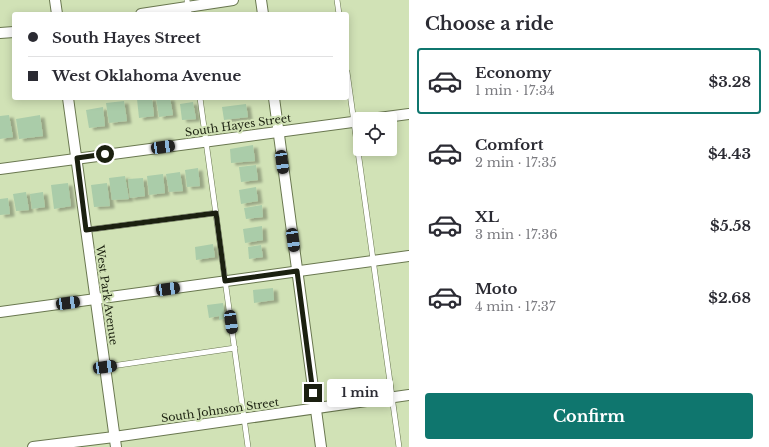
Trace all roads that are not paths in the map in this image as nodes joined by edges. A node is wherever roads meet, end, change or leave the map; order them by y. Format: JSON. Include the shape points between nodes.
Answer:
{"nodes":[{"id":1,"x":55,"y":0,"type":"edge"},
{"id":2,"x":233,"y":0,"type":"edge"},
{"id":3,"x":261,"y":0,"type":"edge"},
{"id":4,"x":337,"y":0,"type":"edge"},
{"id":5,"x":188,"y":7,"type":"edge"},
{"id":6,"x":57,"y":12,"type":"edge"},
{"id":7,"x":154,"y":12,"type":"edge"},
{"id":8,"x":263,"y":12,"type":"edge"},
{"id":9,"x":339,"y":12,"type":"edge"},
{"id":10,"x":12,"y":32,"type":"edge"},
{"id":11,"x":0,"y":33,"type":"edge"},
{"id":12,"x":349,"y":82,"type":"edge"},
{"id":13,"x":68,"y":100,"type":"edge"},
{"id":14,"x":200,"y":100,"type":"edge"},
{"id":15,"x":274,"y":100,"type":"edge"},
{"id":16,"x":355,"y":112,"type":"edge"},
{"id":17,"x":409,"y":114,"type":"edge"},
{"id":18,"x":397,"y":116,"type":"edge"},
{"id":19,"x":353,"y":122,"type":"edge"},
{"id":20,"x":278,"y":131,"type":"junction"},
{"id":21,"x":206,"y":141,"type":"junction"},
{"id":22,"x":361,"y":156,"type":"edge"},
{"id":23,"x":77,"y":158,"type":"junction"},
{"id":24,"x":0,"y":169,"type":"edge"},
{"id":25,"x":216,"y":213,"type":"junction"},
{"id":26,"x":86,"y":230,"type":"junction"},
{"id":27,"x":409,"y":256,"type":"edge"},
{"id":28,"x":374,"y":260,"type":"junction"},
{"id":29,"x":297,"y":271,"type":"junction"},
{"id":30,"x":225,"y":281,"type":"junction"},
{"id":31,"x":96,"y":299,"type":"junction"},
{"id":32,"x":0,"y":312,"type":"edge"},
{"id":33,"x":235,"y":348,"type":"junction"},
{"id":34,"x":105,"y":367,"type":"junction"},
{"id":35,"x":409,"y":396,"type":"edge"},
{"id":36,"x":392,"y":398,"type":"junction"},
{"id":37,"x":315,"y":408,"type":"junction"},
{"id":38,"x":245,"y":418,"type":"junction"},
{"id":39,"x":115,"y":442,"type":"edge"},
{"id":40,"x":33,"y":447,"type":"edge"},
{"id":41,"x":248,"y":447,"type":"edge"},
{"id":42,"x":321,"y":447,"type":"edge"},
{"id":43,"x":399,"y":447,"type":"edge"}],
"edges":[{"from":1,"to":6,"type":"street"},
{"from":2,"to":5,"type":"street"},
{"from":3,"to":8,"type":"street"},
{"from":4,"to":9,"type":"lane"},
{"from":5,"to":7,"type":"street"},
{"from":10,"to":11,"type":"street"},
{"from":12,"to":16,"type":"lane"},
{"from":13,"to":23,"type":"street","name":"West Park Avenue"},
{"from":14,"to":21,"type":"lane"},
{"from":15,"to":20,"type":"street"},
{"from":17,"to":18,"type":"street"},
{"from":19,"to":20,"type":"street","name":"South Hayes Street"},
{"from":20,"to":21,"type":"street","name":"South Hayes Street"},
{"from":20,"to":29,"type":"street"},
{"from":21,"to":23,"type":"street","name":"South Hayes Street"},
{"from":21,"to":25,"type":"lane"},
{"from":22,"to":28,"type":"lane"},
{"from":23,"to":24,"type":"street","name":"South Hayes Street"},
{"from":23,"to":26,"type":"street","name":"West Park Avenue"},
{"from":25,"to":26,"type":"lane"},
{"from":25,"to":30,"type":"lane"},
{"from":26,"to":31,"type":"street","name":"West Park Avenue"},
{"from":27,"to":28,"type":"street"},
{"from":28,"to":29,"type":"street"},
{"from":28,"to":36,"type":"lane"},
{"from":29,"to":30,"type":"street"},
{"from":29,"to":37,"type":"street"},
{"from":30,"to":31,"type":"street"},
{"from":30,"to":33,"type":"lane"},
{"from":31,"to":32,"type":"street"},
{"from":31,"to":34,"type":"street","name":"West Park Avenue"},
{"from":33,"to":34,"type":"lane"},
{"from":33,"to":38,"type":"lane"},
{"from":34,"to":39,"type":"street","name":"West Park Avenue"},
{"from":35,"to":36,"type":"street","name":"South Johnson Street"},
{"from":36,"to":37,"type":"street","name":"South Johnson Street"},
{"from":36,"to":43,"type":"lane"},
{"from":37,"to":38,"type":"street","name":"South Johnson Street"},
{"from":37,"to":42,"type":"street"},
{"from":38,"to":39,"type":"street","name":"South Johnson Street"},
{"from":38,"to":41,"type":"lane"},
{"from":39,"to":40,"type":"street","name":"South Johnson Street"}]}
